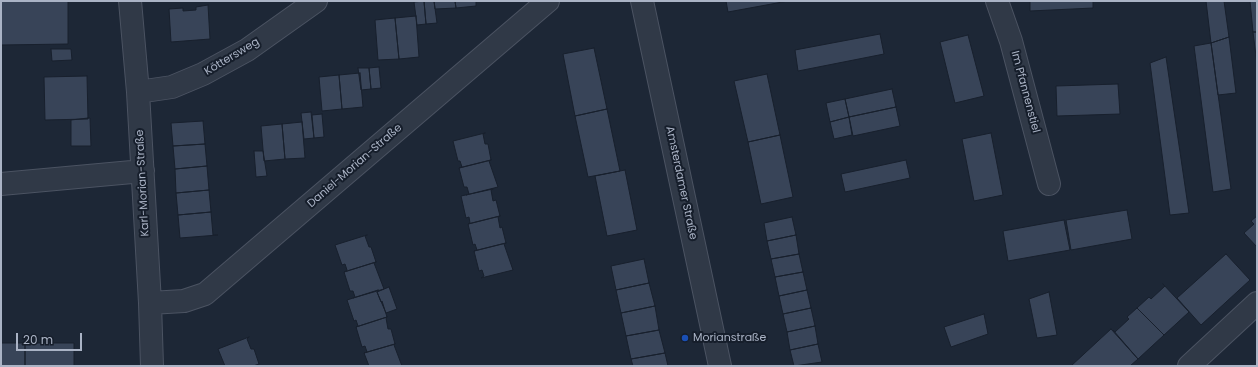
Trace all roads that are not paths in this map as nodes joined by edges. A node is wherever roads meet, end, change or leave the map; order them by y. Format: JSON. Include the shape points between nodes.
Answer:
{"nodes":[{"id":1,"x":130,"y":1,"type":"edge"},
{"id":2,"x":316,"y":1,"type":"edge"},
{"id":3,"x":548,"y":1,"type":"edge"},
{"id":4,"x":642,"y":1,"type":"edge"},
{"id":5,"x":997,"y":1,"type":"edge"},
{"id":6,"x":138,"y":92,"type":"junction"},
{"id":7,"x":142,"y":171,"type":"junction"},
{"id":8,"x":1,"y":184,"type":"edge"},
{"id":9,"x":1049,"y":184,"type":"dead end"},
{"id":10,"x":150,"y":303,"type":"junction"},
{"id":11,"x":1257,"y":303,"type":"edge"},
{"id":12,"x":152,"y":366,"type":"edge"},
{"id":13,"x":720,"y":366,"type":"edge"},
{"id":14,"x":1188,"y":366,"type":"edge"}],
"edges":[{"from":1,"to":6,"type":"street","name":"Karl-Morian-Straße"},
{"from":2,"to":6,"type":"street","name":"Köttersweg","via":[[247,50],[204,74],[172,87]]},
{"from":3,"to":10,"type":"street","name":"Daniel-Morian-Straße","via":[[205,294],[184,301]]},
{"from":4,"to":13,"type":"street","name":"Amsterdamer Straße"},
{"from":5,"to":9,"type":"street","name":"Im Pfannenstiel","via":[[1011,41]]},
{"from":6,"to":7,"type":"street","name":"Karl-Morian-Straße"},
{"from":7,"to":8,"type":"street"},
{"from":7,"to":10,"type":"street","name":"Karl-Morian-Straße"},
{"from":10,"to":12,"type":"street","name":"Karl-Morian-Straße"},
{"from":11,"to":14,"type":"street"}]}
